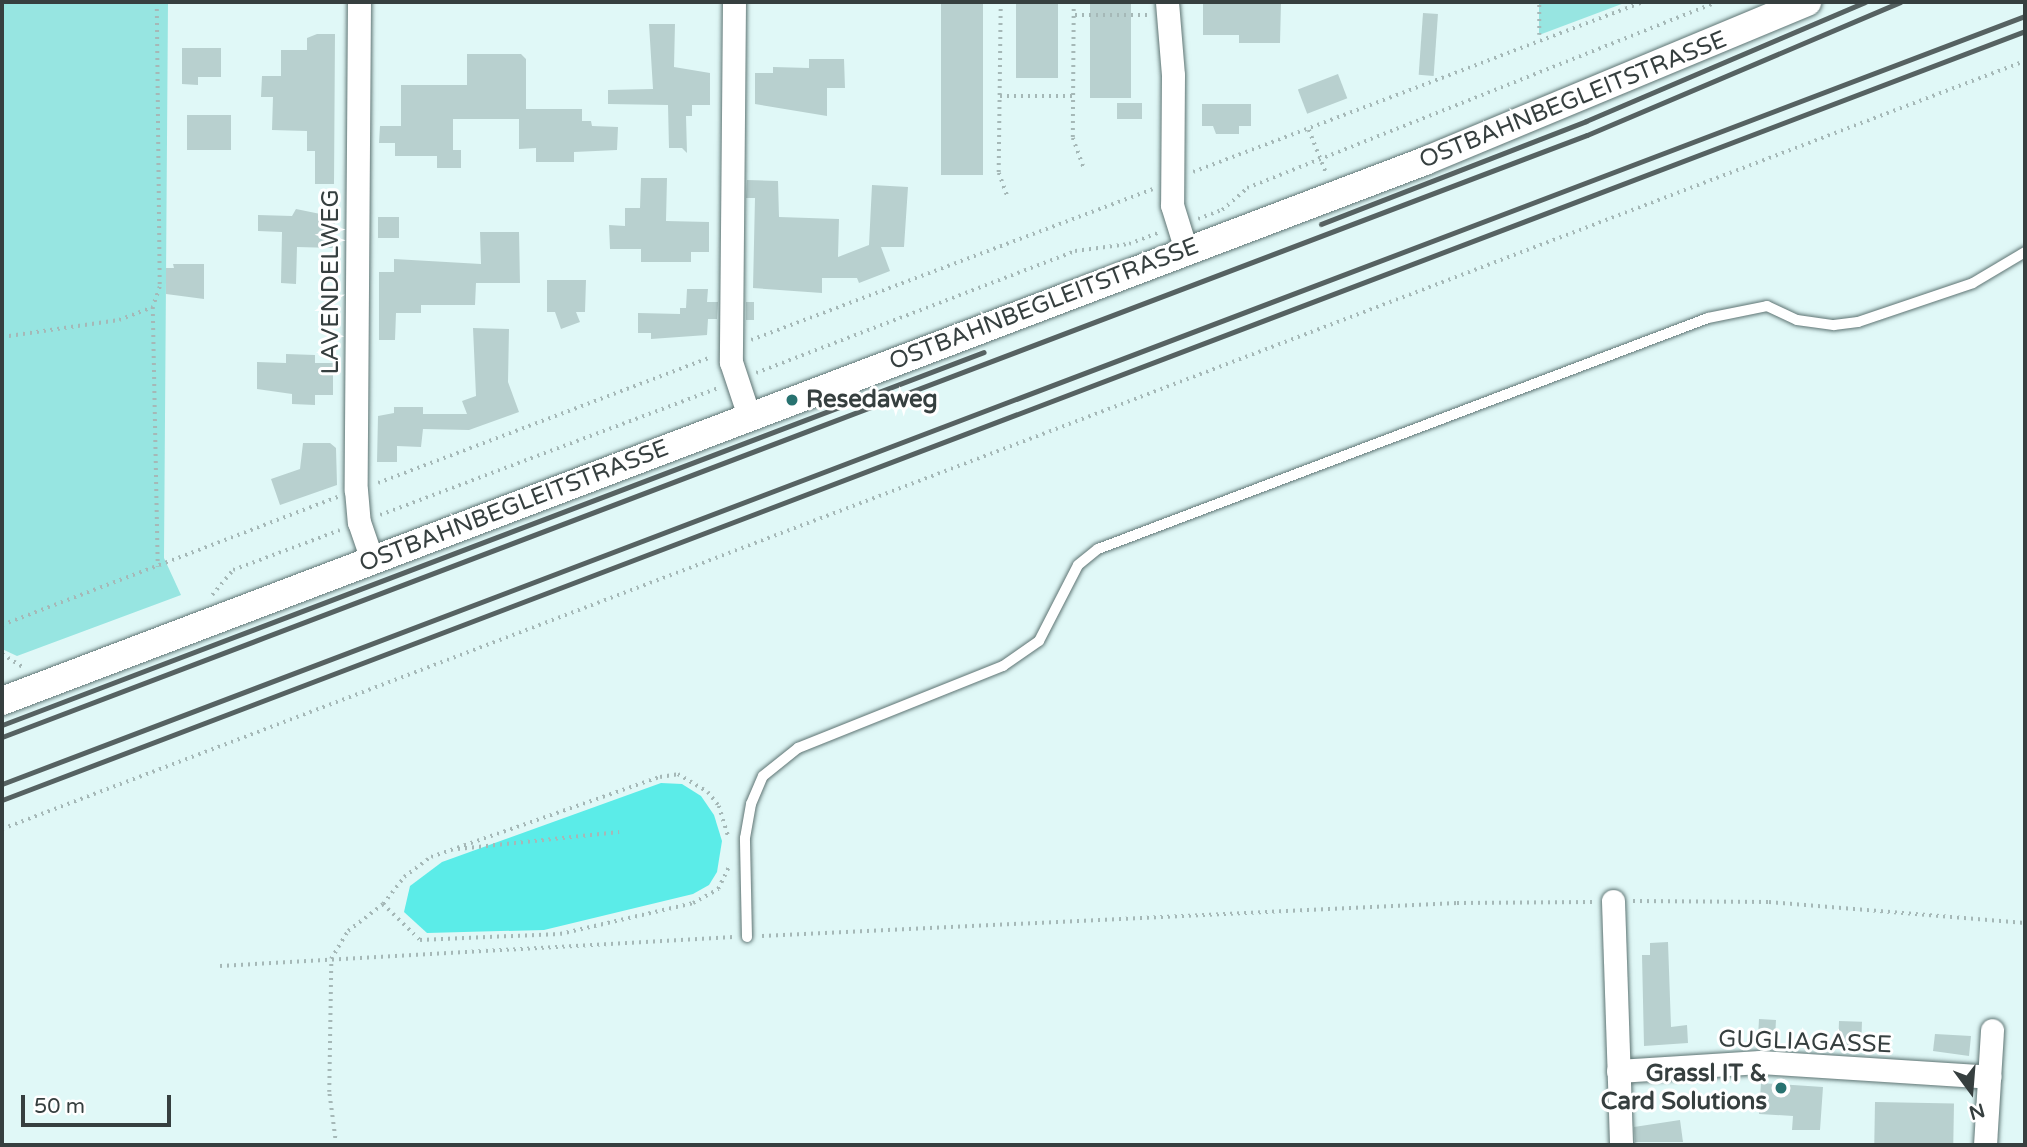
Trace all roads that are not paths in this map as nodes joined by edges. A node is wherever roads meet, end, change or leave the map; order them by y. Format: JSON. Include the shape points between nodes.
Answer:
{"nodes":[{"id":1,"x":359,"y":2,"type":"edge"},
{"id":2,"x":734,"y":2,"type":"edge"},
{"id":3,"x":1807,"y":2,"type":"edge"},
{"id":4,"x":1167,"y":8,"type":"edge"},
{"id":5,"x":1187,"y":231,"type":"junction"},
{"id":6,"x":2025,"y":252,"type":"edge"},
{"id":7,"x":749,"y":416,"type":"junction"},
{"id":8,"x":372,"y":560,"type":"junction"},
{"id":9,"x":2,"y":701,"type":"edge"},
{"id":10,"x":1613,"y":901,"type":"road end"},
{"id":11,"x":747,"y":937,"type":"road end"},
{"id":12,"x":1992,"y":1030,"type":"dead end"},
{"id":13,"x":1618,"y":1071,"type":"junction"},
{"id":14,"x":1990,"y":1077,"type":"junction"},
{"id":15,"x":1621,"y":1145,"type":"edge"},
{"id":16,"x":1985,"y":1145,"type":"edge"}],
"edges":[{"from":1,"to":8,"type":"street","name":"LAVENDELWEG","via":[[354,525]]},
{"from":2,"to":7,"type":"street","via":[[727,384]]},
{"from":3,"to":5,"type":"street","name":"OSTBAHNBEGLEITSTRASSE","via":[[1426,161]]},
{"from":4,"to":5,"type":"street","via":[[1173,75],[1172,180]]},
{"from":5,"to":7,"type":"street","name":"OSTBAHNBEGLEITSTRASSE"},
{"from":6,"to":11,"type":"lane","via":[[1973,283],[1858,322],[1834,325],[1797,320],[1767,306],[1708,318],[1098,549],[1078,565],[1039,641],[1003,666],[798,748],[763,776],[751,804],[745,838]]},
{"from":7,"to":8,"type":"street","name":"OSTBAHNBEGLEITSTRASSE"},
{"from":8,"to":9,"type":"street","name":"OSTBAHNBEGLEITSTRASSE"},
{"from":10,"to":13,"type":"street"},
{"from":12,"to":14,"type":"street"},
{"from":13,"to":14,"type":"street","name":"GUGLIAGASSE","via":[[1760,1062]]},
{"from":13,"to":15,"type":"street"},
{"from":14,"to":16,"type":"street"}]}
